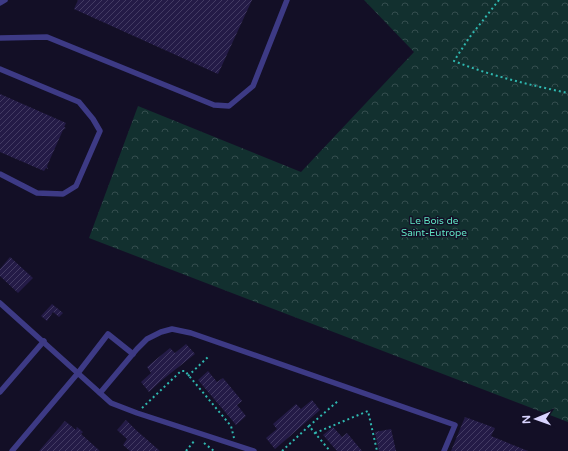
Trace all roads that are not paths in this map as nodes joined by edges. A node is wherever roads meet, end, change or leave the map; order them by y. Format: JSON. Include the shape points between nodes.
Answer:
{"nodes":[{"id":1,"x":4,"y":0,"type":"edge"},
{"id":2,"x":287,"y":0,"type":"edge"},
{"id":3,"x":0,"y":3,"type":"edge"},
{"id":4,"x":0,"y":38,"type":"edge"},
{"id":5,"x":0,"y":70,"type":"edge"},
{"id":6,"x":0,"y":174,"type":"edge"},
{"id":7,"x":0,"y":303,"type":"edge"},
{"id":8,"x":44,"y":341,"type":"junction"},
{"id":9,"x":133,"y":354,"type":"junction"},
{"id":10,"x":78,"y":373,"type":"junction"},
{"id":11,"x":0,"y":392,"type":"edge"},
{"id":12,"x":100,"y":393,"type":"junction"},
{"id":13,"x":12,"y":451,"type":"edge"},
{"id":14,"x":254,"y":451,"type":"edge"},
{"id":15,"x":444,"y":451,"type":"edge"}],
"edges":[{"from":1,"to":3,"type":"lane"},
{"from":2,"to":4,"type":"lane","via":[[253,86],[229,106],[214,105],[47,37]]},
{"from":5,"to":6,"type":"lane","via":[[79,102],[100,132],[76,186],[63,194],[37,193]]},
{"from":7,"to":8,"type":"lane"},
{"from":8,"to":10,"type":"lane"},
{"from":8,"to":11,"type":"lane"},
{"from":9,"to":10,"type":"lane","via":[[108,334]]},
{"from":9,"to":12,"type":"lane"},
{"from":9,"to":15,"type":"lane","via":[[147,339],[162,332],[172,329],[191,333],[455,425]]},
{"from":10,"to":12,"type":"lane"},
{"from":10,"to":13,"type":"lane"},
{"from":12,"to":14,"type":"lane","via":[[111,403],[198,436]]}]}
